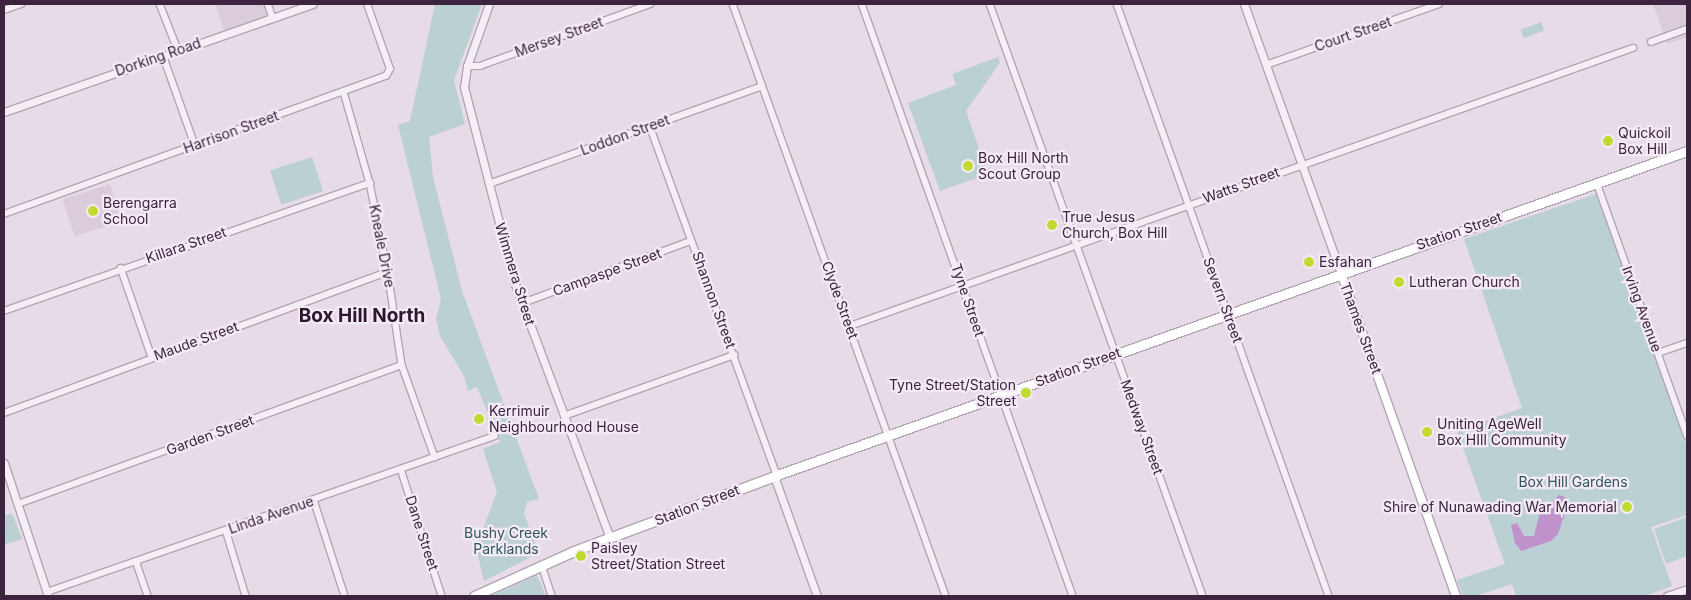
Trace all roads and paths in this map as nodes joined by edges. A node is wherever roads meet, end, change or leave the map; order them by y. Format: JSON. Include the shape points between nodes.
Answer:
{"nodes":[{"id":1,"x":21,"y":4,"type":"edge"},
{"id":2,"x":160,"y":4,"type":"edge"},
{"id":3,"x":268,"y":4,"type":"edge"},
{"id":4,"x":313,"y":4,"type":"edge"},
{"id":5,"x":366,"y":4,"type":"edge"},
{"id":6,"x":489,"y":4,"type":"edge"},
{"id":7,"x":650,"y":4,"type":"edge"},
{"id":8,"x":733,"y":4,"type":"edge"},
{"id":9,"x":862,"y":4,"type":"edge"},
{"id":10,"x":990,"y":4,"type":"edge"},
{"id":11,"x":1117,"y":4,"type":"edge"},
{"id":12,"x":1244,"y":4,"type":"edge"},
{"id":13,"x":1439,"y":4,"type":"edge"},
{"id":14,"x":4,"y":10,"type":"edge"},
{"id":15,"x":273,"y":18,"type":"junction"},
{"id":16,"x":1687,"y":29,"type":"edge"},
{"id":17,"x":1651,"y":42,"type":"dead end"},
{"id":18,"x":1634,"y":48,"type":"dead end"},
{"id":19,"x":178,"y":50,"type":"junction"},
{"id":20,"x":163,"y":55,"type":"junction"},
{"id":21,"x":1266,"y":65,"type":"junction"},
{"id":22,"x":467,"y":66,"type":"junction"},
{"id":23,"x":762,"y":86,"type":"junction"},
{"id":24,"x":344,"y":92,"type":"junction"},
{"id":25,"x":4,"y":112,"type":"edge"},
{"id":26,"x":650,"y":126,"type":"junction"},
{"id":27,"x":195,"y":145,"type":"junction"},
{"id":28,"x":1687,"y":151,"type":"edge"},
{"id":29,"x":1302,"y":163,"type":"junction"},
{"id":30,"x":370,"y":182,"type":"junction"},
{"id":31,"x":1597,"y":183,"type":"junction"},
{"id":32,"x":489,"y":184,"type":"junction"},
{"id":33,"x":1189,"y":204,"type":"junction"},
{"id":34,"x":4,"y":214,"type":"edge"},
{"id":35,"x":692,"y":241,"type":"junction"},
{"id":36,"x":1076,"y":244,"type":"junction"},
{"id":37,"x":122,"y":268,"type":"junction"},
{"id":38,"x":388,"y":272,"type":"junction"},
{"id":39,"x":1341,"y":273,"type":"junction"},
{"id":40,"x":963,"y":285,"type":"junction"},
{"id":41,"x":522,"y":303,"type":"junction"},
{"id":42,"x":4,"y":311,"type":"edge"},
{"id":43,"x":1228,"y":314,"type":"junction"},
{"id":44,"x":850,"y":326,"type":"junction"},
{"id":45,"x":1687,"y":343,"type":"edge"},
{"id":46,"x":1658,"y":353,"type":"junction"},
{"id":47,"x":1115,"y":354,"type":"junction"},
{"id":48,"x":734,"y":355,"type":"junction"},
{"id":49,"x":152,"y":357,"type":"junction"},
{"id":50,"x":402,"y":365,"type":"junction"},
{"id":51,"x":1001,"y":394,"type":"junction"},
{"id":52,"x":4,"y":413,"type":"edge"},
{"id":53,"x":564,"y":416,"type":"junction"},
{"id":54,"x":889,"y":435,"type":"junction"},
{"id":55,"x":1687,"y":435,"type":"edge"},
{"id":56,"x":495,"y":436,"type":"dead end"},
{"id":57,"x":435,"y":457,"type":"junction"},
{"id":58,"x":4,"y":463,"type":"edge"},
{"id":59,"x":401,"y":469,"type":"junction"},
{"id":60,"x":776,"y":475,"type":"junction"},
{"id":61,"x":314,"y":500,"type":"junction"},
{"id":62,"x":18,"y":504,"type":"junction"},
{"id":63,"x":226,"y":530,"type":"junction"},
{"id":64,"x":610,"y":538,"type":"junction"},
{"id":65,"x":136,"y":561,"type":"junction"},
{"id":66,"x":542,"y":566,"type":"junction"},
{"id":67,"x":1687,"y":589,"type":"edge"},
{"id":68,"x":48,"y":594,"type":"edge"},
{"id":69,"x":148,"y":596,"type":"edge"},
{"id":70,"x":246,"y":596,"type":"edge"},
{"id":71,"x":345,"y":596,"type":"edge"},
{"id":72,"x":442,"y":596,"type":"edge"},
{"id":73,"x":474,"y":596,"type":"edge"},
{"id":74,"x":552,"y":596,"type":"edge"},
{"id":75,"x":816,"y":596,"type":"edge"},
{"id":76,"x":946,"y":596,"type":"edge"},
{"id":77,"x":1074,"y":596,"type":"edge"},
{"id":78,"x":1203,"y":596,"type":"edge"},
{"id":79,"x":1329,"y":596,"type":"edge"},
{"id":80,"x":1456,"y":596,"type":"edge"},
{"id":81,"x":1667,"y":596,"type":"edge"}],
"edges":[{"from":1,"to":14,"type":"street"},
{"from":2,"to":19,"type":"street"},
{"from":3,"to":15,"type":"street"},
{"from":4,"to":15,"type":"street","name":"Dorking Road"},
{"from":5,"to":24,"type":"street","name":"Harrison Street","via":[[390,68],[386,76]]},
{"from":6,"to":22,"type":"street","name":"Wimmera Street"},
{"from":7,"to":22,"type":"street","name":"Mersey Street","via":[[480,66]]},
{"from":8,"to":23,"type":"street","name":"Clyde Street"},
{"from":9,"to":40,"type":"street","name":"Tyne Street"},
{"from":10,"to":36,"type":"street","name":"Medway Street"},
{"from":11,"to":33,"type":"street","name":"Severn Street"},
{"from":12,"to":21,"type":"street","name":"Thames Street"},
{"from":13,"to":21,"type":"street","name":"Court Street"},
{"from":15,"to":19,"type":"street","name":"Dorking Road"},
{"from":16,"to":17,"type":"street"},
{"from":18,"to":29,"type":"street","name":"Watts Street"},
{"from":19,"to":20,"type":"street","name":"Dorking Road"},
{"from":20,"to":25,"type":"street","name":"Dorking Road"},
{"from":20,"to":27,"type":"street"},
{"from":21,"to":29,"type":"street","name":"Thames Street"},
{"from":22,"to":32,"type":"street","name":"Wimmera Street","via":[[464,87]]},
{"from":23,"to":26,"type":"street","name":"Loddon Street"},
{"from":23,"to":44,"type":"street","name":"Clyde Street"},
{"from":24,"to":27,"type":"street","name":"Harrison Street"},
{"from":24,"to":30,"type":"street","name":"Kneale Drive"},
{"from":26,"to":32,"type":"street","name":"Loddon Street"},
{"from":26,"to":35,"type":"street","name":"Shannon Street"},
{"from":27,"to":34,"type":"street","name":"Harrison Street"},
{"from":28,"to":31,"type":"main road","name":"Station Street"},
{"from":29,"to":33,"type":"street","name":"Watts Street"},
{"from":29,"to":39,"type":"street","name":"Thames Street"},
{"from":30,"to":37,"type":"street","name":"Killara Street"},
{"from":30,"to":38,"type":"street","name":"Kneale Drive"},
{"from":31,"to":39,"type":"main road","name":"Station Street"},
{"from":31,"to":46,"type":"street","name":"Irving Avenue"},
{"from":32,"to":41,"type":"street","name":"Wimmera Street"},
{"from":33,"to":36,"type":"street","name":"Watts Street"},
{"from":33,"to":43,"type":"street","name":"Severn Street"},
{"from":35,"to":41,"type":"street","name":"Campaspe Street"},
{"from":35,"to":48,"type":"street","name":"Shannon Street"},
{"from":36,"to":40,"type":"street","name":"Watts Street"},
{"from":36,"to":47,"type":"street","name":"Medway Street"},
{"from":37,"to":42,"type":"street","name":"Killara Street"},
{"from":37,"to":49,"type":"street"},
{"from":38,"to":49,"type":"street","name":"Maude Street"},
{"from":38,"to":50,"type":"street","name":"Kneale Drive"},
{"from":39,"to":43,"type":"main road","name":"Station Street"},
{"from":39,"to":80,"type":"main road","name":"Thames Street"},
{"from":40,"to":44,"type":"street","name":"Watts Street"},
{"from":40,"to":51,"type":"street","name":"Tyne Street"},
{"from":41,"to":53,"type":"street","name":"Wimmera Street"},
{"from":43,"to":47,"type":"main road","name":"Station Street"},
{"from":43,"to":79,"type":"street","name":"Severn Street"},
{"from":44,"to":54,"type":"street","name":"Clyde Street"},
{"from":45,"to":46,"type":"street"},
{"from":46,"to":55,"type":"street","name":"Irving Avenue"},
{"from":47,"to":51,"type":"main road","name":"Station Street"},
{"from":47,"to":78,"type":"street","name":"Medway Street"},
{"from":48,"to":53,"type":"street"},
{"from":48,"to":60,"type":"street","name":"Shannon Street"},
{"from":49,"to":52,"type":"street","name":"Maude Street"},
{"from":50,"to":57,"type":"street","name":"Kneale Drive"},
{"from":50,"to":62,"type":"street","name":"Garden Street"},
{"from":51,"to":54,"type":"main road","name":"Station Street"},
{"from":51,"to":77,"type":"street","name":"Tyne Street"},
{"from":53,"to":64,"type":"street","name":"Wimmera Street"},
{"from":54,"to":60,"type":"main road","name":"Station Street"},
{"from":54,"to":76,"type":"street","name":"Clyde Street"},
{"from":56,"to":57,"type":"street","name":"Linda Avenue"},
{"from":57,"to":59,"type":"street","name":"Linda Avenue"},
{"from":58,"to":62,"type":"street"},
{"from":59,"to":61,"type":"street","name":"Linda Avenue"},
{"from":59,"to":72,"type":"street","name":"Dane Street"},
{"from":60,"to":64,"type":"main road","name":"Station Street"},
{"from":60,"to":75,"type":"street","name":"Shannon Street"},
{"from":61,"to":63,"type":"street","name":"Linda Avenue"},
{"from":61,"to":71,"type":"street"},
{"from":62,"to":68,"type":"street"},
{"from":63,"to":65,"type":"street","name":"Linda Avenue"},
{"from":63,"to":70,"type":"street"},
{"from":64,"to":66,"type":"main road","name":"Station Street"},
{"from":65,"to":68,"type":"street","name":"Linda Avenue"},
{"from":65,"to":69,"type":"street"},
{"from":66,"to":73,"type":"main road","name":"Station Street"},
{"from":66,"to":74,"type":"street"},
{"from":67,"to":81,"type":"street"}]}
